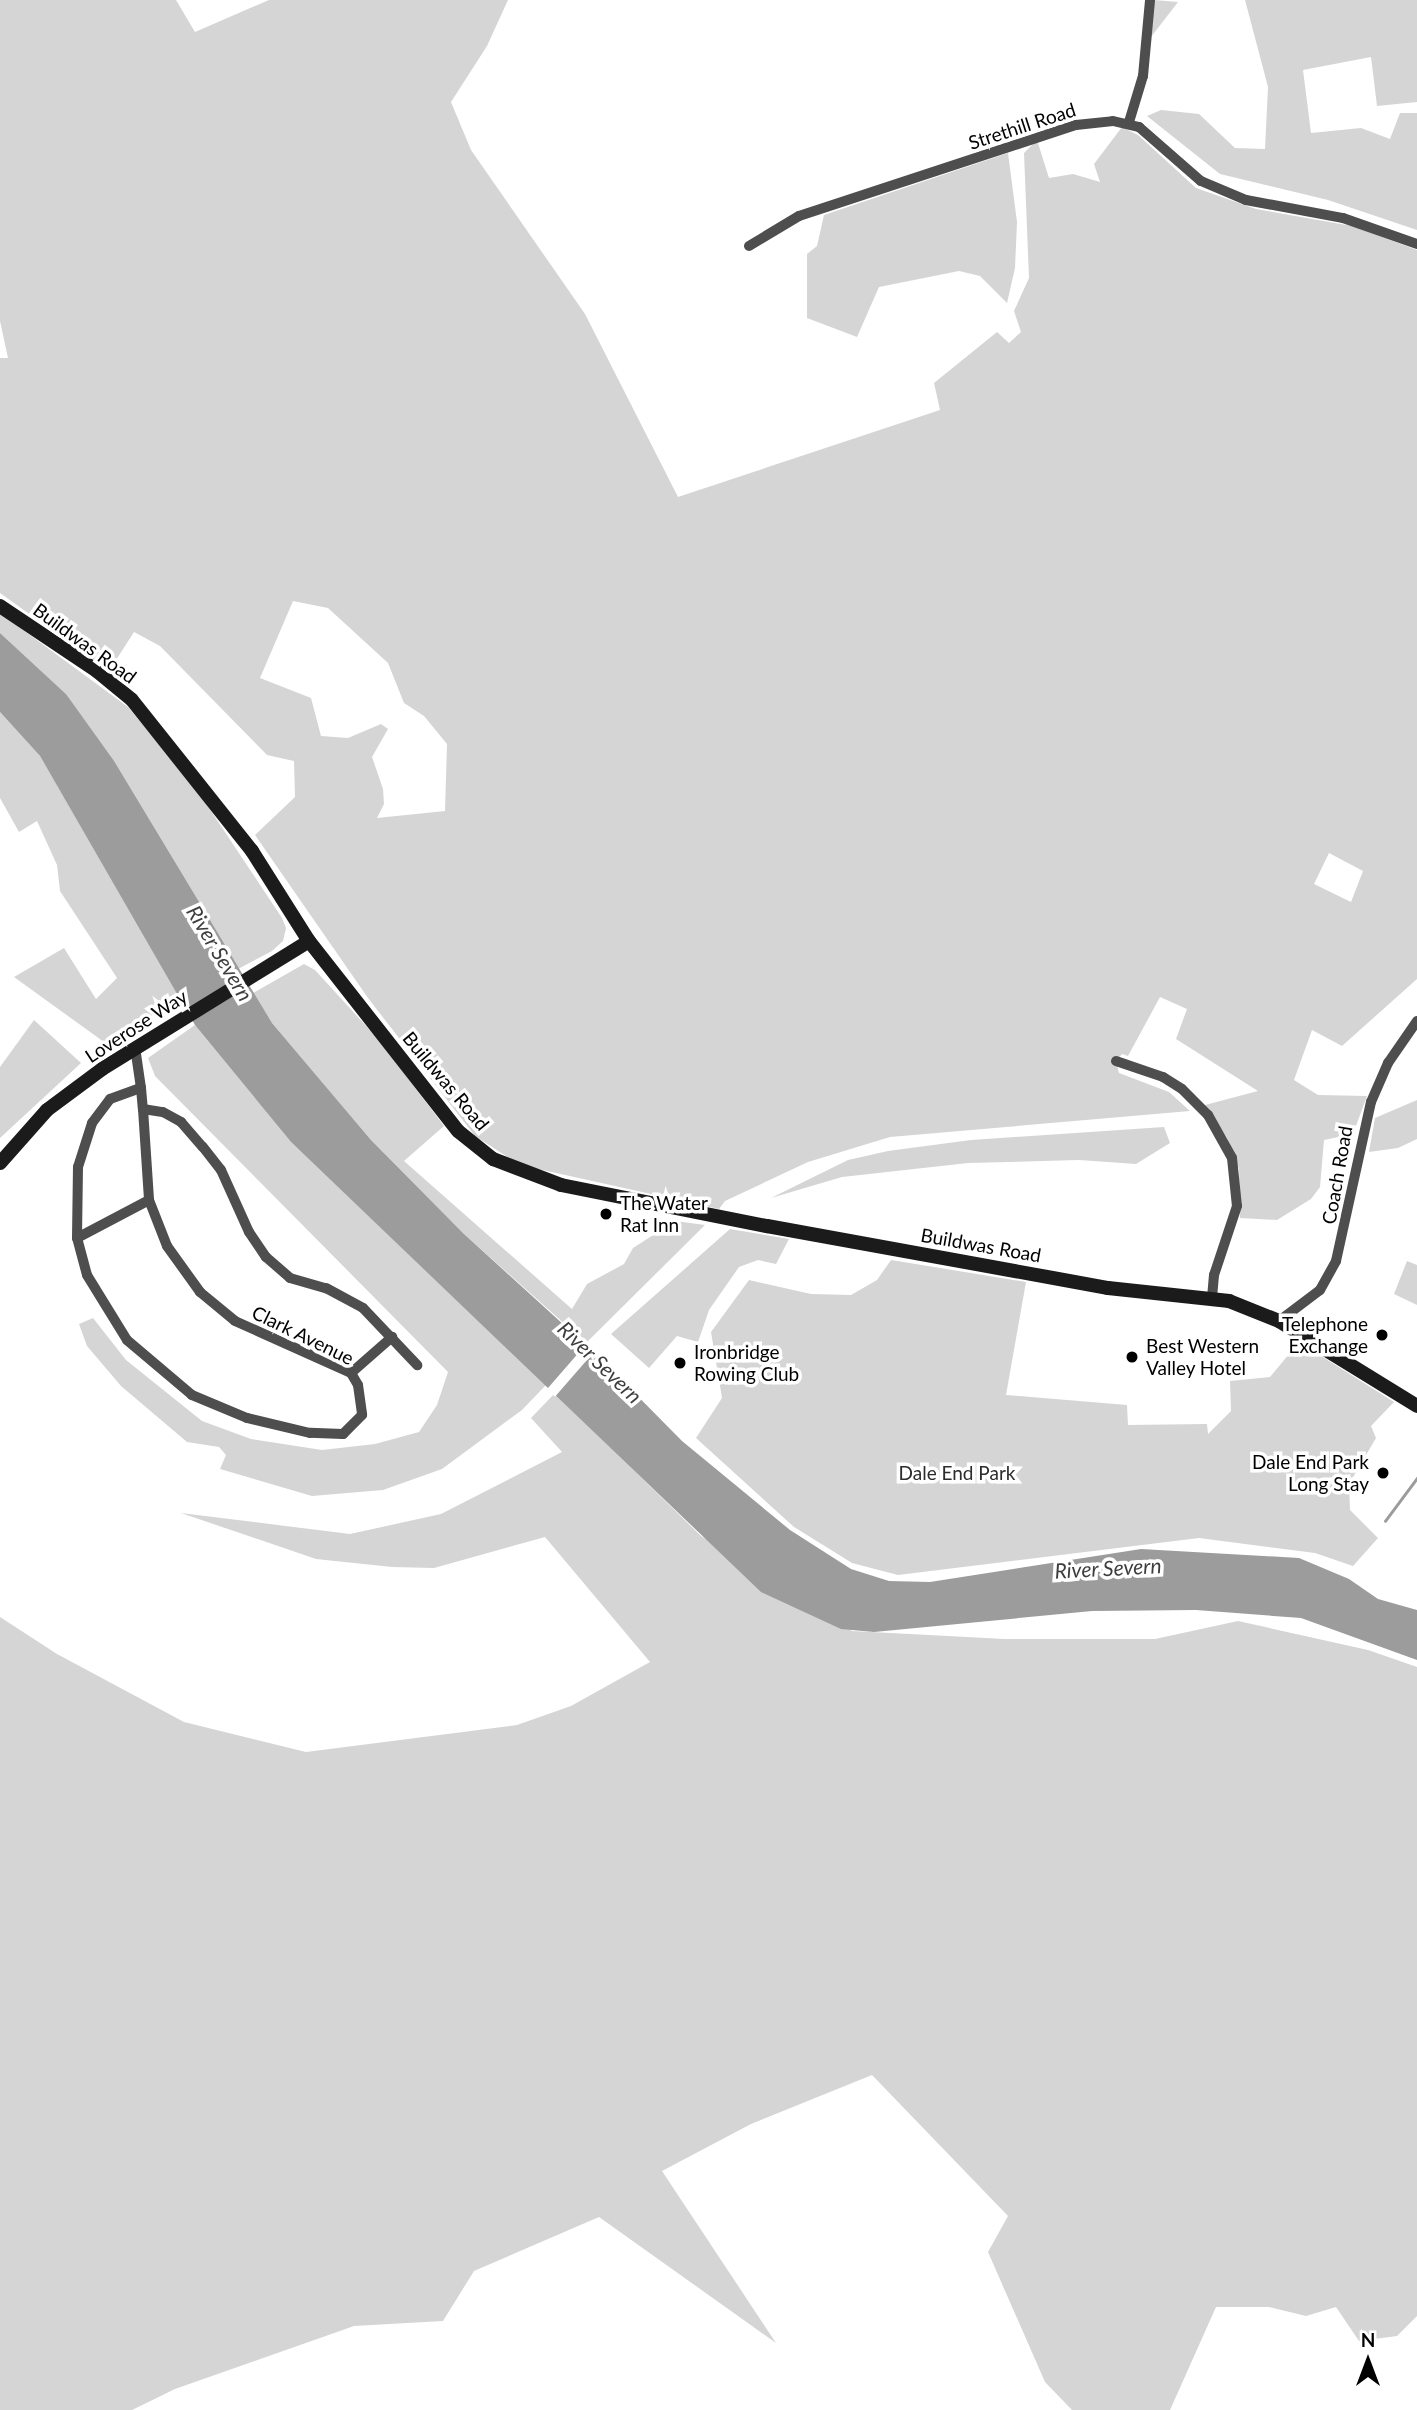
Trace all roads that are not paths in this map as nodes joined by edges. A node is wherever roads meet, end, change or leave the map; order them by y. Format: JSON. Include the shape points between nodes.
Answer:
{"nodes":[{"id":1,"x":1150,"y":0,"type":"edge"},
{"id":2,"x":1129,"y":122,"type":"junction"},
{"id":3,"x":1417,"y":244,"type":"edge"},
{"id":4,"x":749,"y":246,"type":"dead end"},
{"id":5,"x":0,"y":606,"type":"edge"},
{"id":6,"x":309,"y":941,"type":"junction"},
{"id":7,"x":1417,"y":1021,"type":"edge"},
{"id":8,"x":135,"y":1047,"type":"junction"},
{"id":9,"x":1121,"y":1068,"type":"dead end"},
{"id":10,"x":141,"y":1088,"type":"junction"},
{"id":11,"x":144,"y":1109,"type":"junction"},
{"id":12,"x":0,"y":1163,"type":"edge"},
{"id":13,"x":149,"y":1200,"type":"junction"},
{"id":14,"x":77,"y":1238,"type":"junction"},
{"id":15,"x":1212,"y":1297,"type":"junction"},
{"id":16,"x":1279,"y":1321,"type":"junction"},
{"id":17,"x":391,"y":1337,"type":"junction"},
{"id":18,"x":416,"y":1365,"type":"dead end"},
{"id":19,"x":351,"y":1373,"type":"junction"},
{"id":20,"x":1417,"y":1406,"type":"edge"}],
"edges":[{"from":1,"to":2,"type":"street","via":[[1143,76]]},
{"from":2,"to":3,"type":"street","via":[[1217,189],[1246,200],[1343,218]]},
{"from":2,"to":4,"type":"street","name":"Strethill Road","via":[[1076,125],[799,216]]},
{"from":5,"to":6,"type":"street","name":"Buildwas Road","via":[[132,700],[252,850]]},
{"from":6,"to":8,"type":"street","name":"Loverose Way"},
{"from":6,"to":15,"type":"street","name":"Buildwas Road","via":[[458,1131],[493,1159],[530,1176],[905,1252],[1108,1287]]},
{"from":7,"to":16,"type":"street","name":"Coach Road","via":[[1388,1063],[1371,1102],[1342,1242],[1332,1268],[1320,1290]]},
{"from":8,"to":10,"type":"street","name":"Clark Avenue"},
{"from":8,"to":12,"type":"street","name":"Loverose Way","via":[[47,1110]]},
{"from":9,"to":15,"type":"street","via":[[1163,1077],[1182,1089],[1208,1115],[1232,1158],[1237,1206],[1214,1275]]},
{"from":10,"to":11,"type":"street","name":"Clark Avenue"},
{"from":10,"to":14,"type":"street","name":"Clark Avenue","via":[[110,1099],[92,1123],[78,1167]]},
{"from":11,"to":13,"type":"street","name":"Clark Avenue"},
{"from":11,"to":17,"type":"street","via":[[181,1122],[203,1147],[221,1170],[249,1232],[266,1256],[290,1278],[326,1288],[363,1308]]},
{"from":13,"to":14,"type":"street"},
{"from":13,"to":19,"type":"street","name":"Clark Avenue","via":[[167,1246],[200,1292],[235,1321]]},
{"from":14,"to":19,"type":"street","name":"Clark Avenue","via":[[87,1275],[127,1340],[192,1395],[247,1418],[310,1433],[343,1434],[362,1415]]},
{"from":15,"to":16,"type":"street","name":"Buildwas Road"},
{"from":16,"to":20,"type":"street","name":"Buildwas Road"},
{"from":17,"to":18,"type":"street"},
{"from":17,"to":19,"type":"street"}]}
